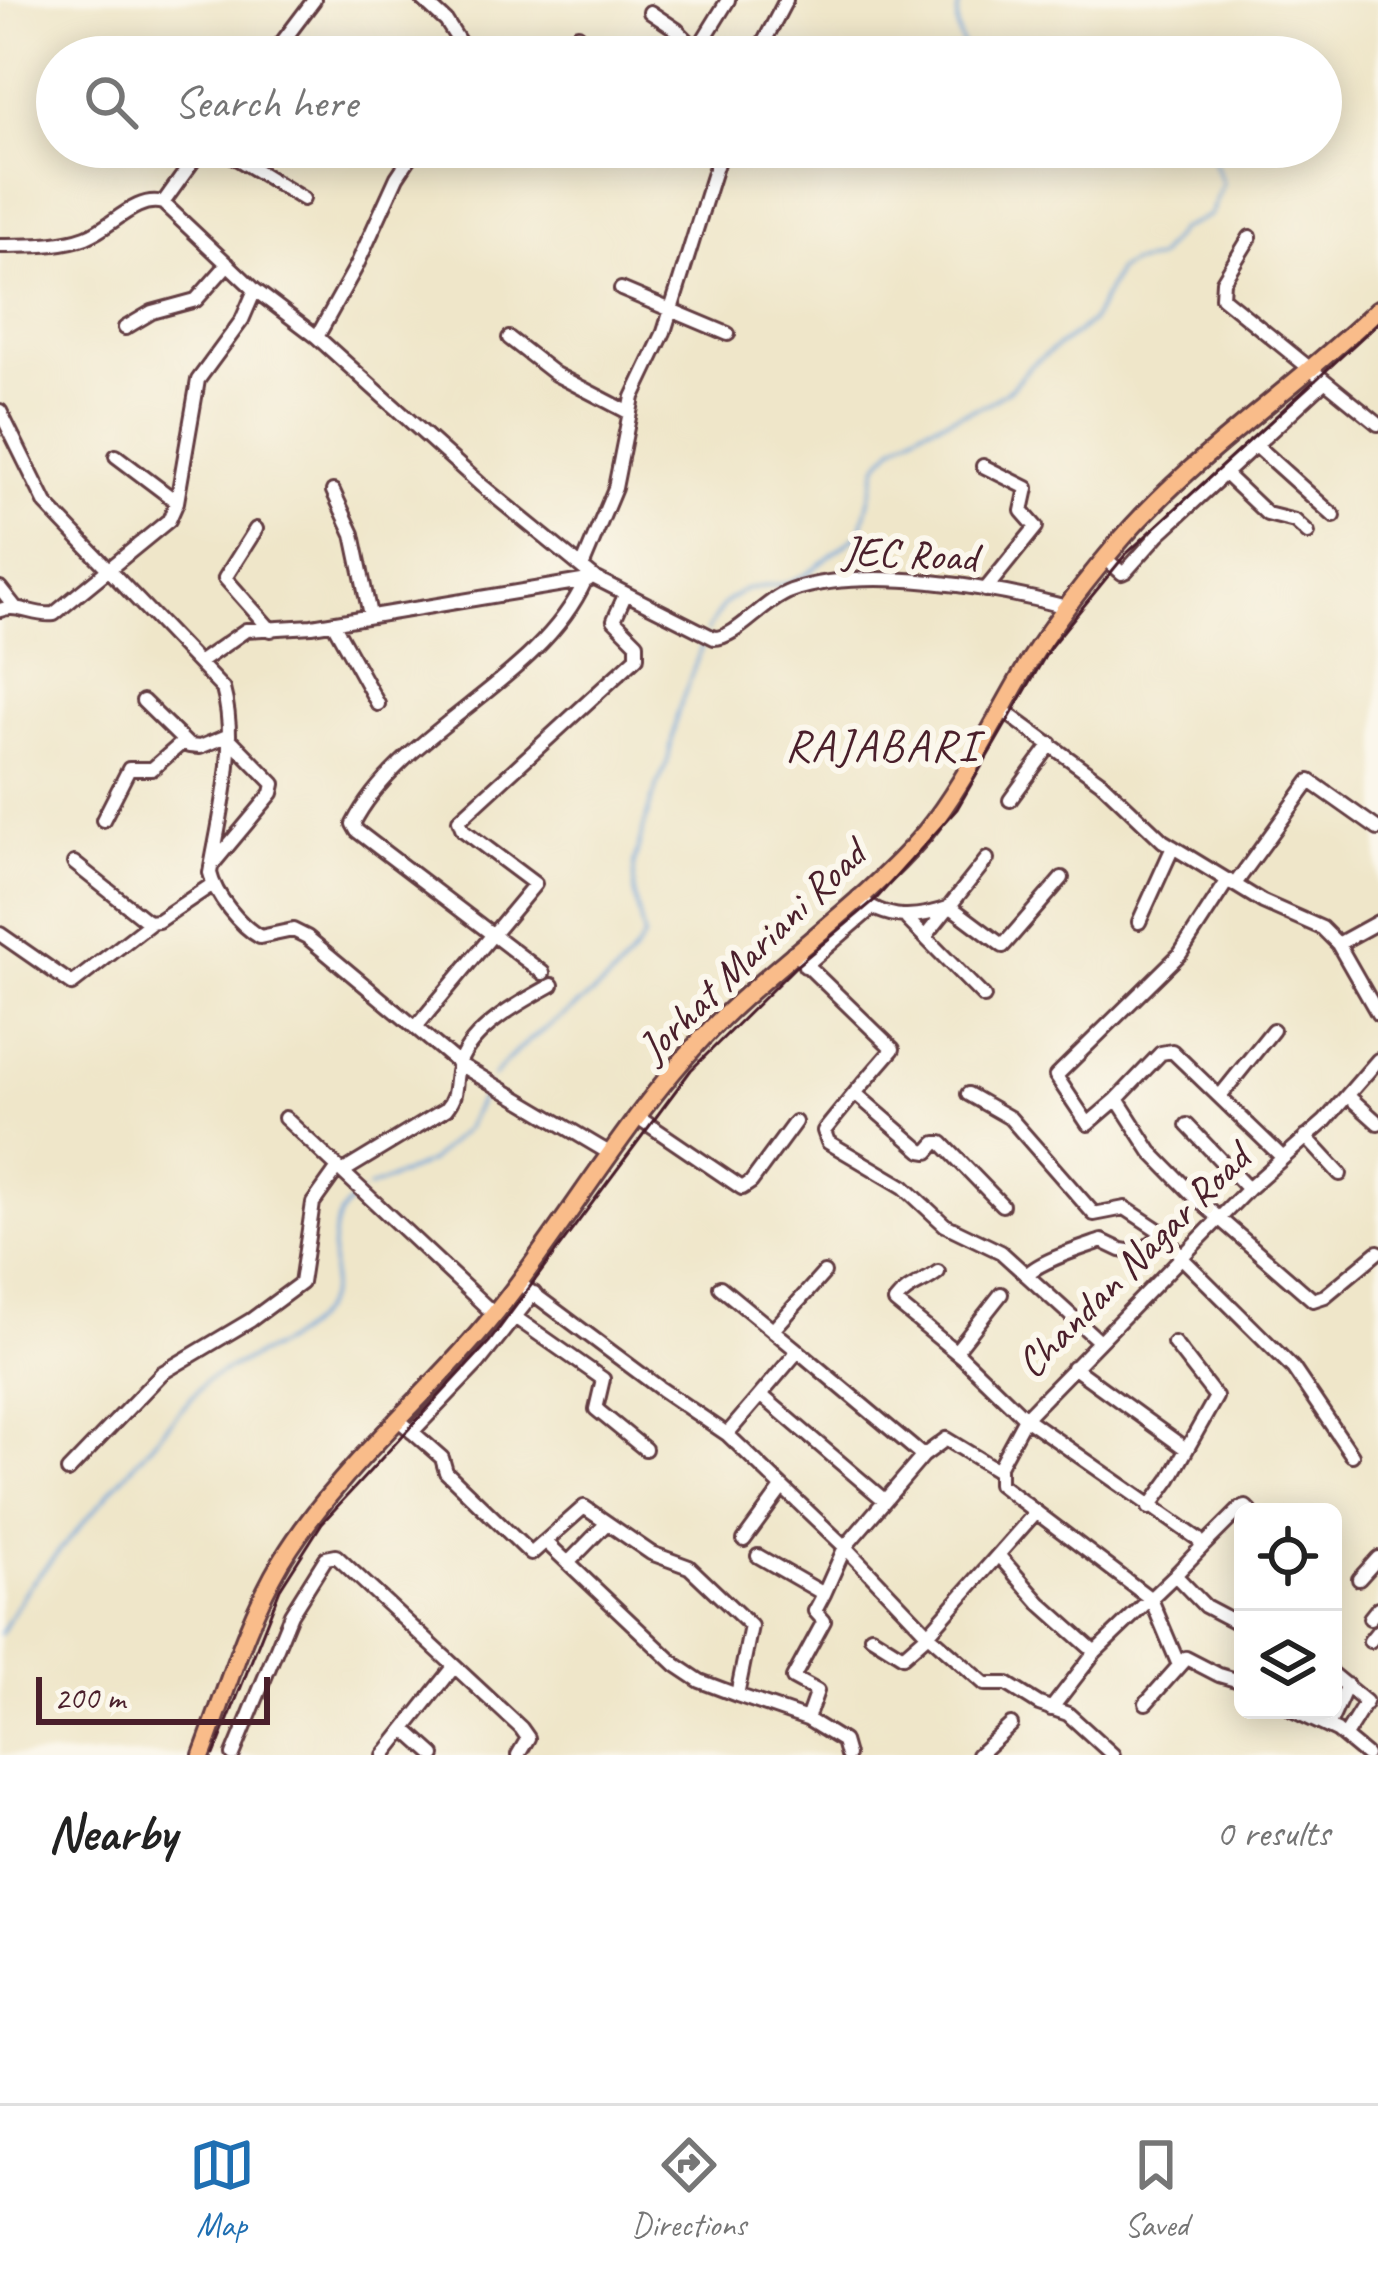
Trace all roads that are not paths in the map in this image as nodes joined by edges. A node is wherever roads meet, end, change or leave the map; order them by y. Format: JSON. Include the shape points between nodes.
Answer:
{"nodes":[{"id":1,"x":314,"y":0,"type":"edge"},
{"id":2,"x":423,"y":0,"type":"edge"},
{"id":3,"x":728,"y":0,"type":"edge"},
{"id":4,"x":785,"y":0,"type":"edge"},
{"id":5,"x":650,"y":12,"type":"dead end"},
{"id":6,"x":287,"y":36,"type":"edge"},
{"id":7,"x":456,"y":36,"type":"edge"},
{"id":8,"x":682,"y":36,"type":"edge"},
{"id":9,"x":708,"y":36,"type":"edge"},
{"id":10,"x":767,"y":36,"type":"edge"},
{"id":11,"x":188,"y":168,"type":"edge"},
{"id":12,"x":252,"y":168,"type":"edge"},
{"id":13,"x":404,"y":168,"type":"edge"},
{"id":14,"x":715,"y":168,"type":"edge"},
{"id":15,"x":303,"y":199,"type":"dead end"},
{"id":16,"x":163,"y":203,"type":"junction"},
{"id":17,"x":1250,"y":237,"type":"dead end"},
{"id":18,"x":0,"y":246,"type":"edge"},
{"id":19,"x":228,"y":264,"type":"junction"},
{"id":20,"x":621,"y":289,"type":"dead end"},
{"id":21,"x":255,"y":290,"type":"junction"},
{"id":22,"x":1378,"y":309,"type":"edge"},
{"id":23,"x":671,"y":310,"type":"junction"},
{"id":24,"x":125,"y":328,"type":"dead end"},
{"id":25,"x":728,"y":334,"type":"dead end"},
{"id":26,"x":317,"y":337,"type":"junction"},
{"id":27,"x":509,"y":338,"type":"dead end"},
{"id":28,"x":1317,"y":376,"type":"junction"},
{"id":29,"x":0,"y":411,"type":"edge"},
{"id":30,"x":631,"y":413,"type":"junction"},
{"id":31,"x":1378,"y":424,"type":"edge"},
{"id":32,"x":1255,"y":446,"type":"junction"},
{"id":33,"x":116,"y":456,"type":"dead end"},
{"id":34,"x":983,"y":466,"type":"dead end"},
{"id":35,"x":1225,"y":474,"type":"junction"},
{"id":36,"x":333,"y":491,"type":"dead end"},
{"id":37,"x":177,"y":502,"type":"junction"},
{"id":38,"x":1334,"y":516,"type":"dead end"},
{"id":39,"x":256,"y":529,"type":"dead end"},
{"id":40,"x":1308,"y":532,"type":"dead end"},
{"id":41,"x":1105,"y":558,"type":"junction"},
{"id":42,"x":112,"y":569,"type":"junction"},
{"id":43,"x":587,"y":575,"type":"junction"},
{"id":44,"x":0,"y":588,"type":"edge"},
{"id":45,"x":985,"y":590,"type":"junction"},
{"id":46,"x":625,"y":595,"type":"junction"},
{"id":47,"x":1067,"y":607,"type":"junction"},
{"id":48,"x":7,"y":608,"type":"edge"},
{"id":49,"x":370,"y":615,"type":"junction"},
{"id":50,"x":333,"y":623,"type":"junction"},
{"id":51,"x":272,"y":630,"type":"junction"},
{"id":52,"x":200,"y":662,"type":"junction"},
{"id":53,"x":143,"y":701,"type":"dead end"},
{"id":54,"x":378,"y":704,"type":"dead end"},
{"id":55,"x":1001,"y":710,"type":"junction"},
{"id":56,"x":226,"y":736,"type":"junction"},
{"id":57,"x":184,"y":742,"type":"junction"},
{"id":58,"x":1051,"y":744,"type":"junction"},
{"id":59,"x":1010,"y":800,"type":"dead end"},
{"id":60,"x":103,"y":820,"type":"dead end"},
{"id":61,"x":1378,"y":829,"type":"edge"},
{"id":62,"x":1173,"y":847,"type":"junction"},
{"id":63,"x":987,"y":859,"type":"dead end"},
{"id":64,"x":74,"y":863,"type":"dead end"},
{"id":65,"x":211,"y":866,"type":"junction"},
{"id":66,"x":1062,"y":878,"type":"dead end"},
{"id":67,"x":1232,"y":882,"type":"junction"},
{"id":68,"x":213,"y":884,"type":"junction"},
{"id":69,"x":865,"y":902,"type":"junction"},
{"id":70,"x":951,"y":907,"type":"junction"},
{"id":71,"x":907,"y":919,"type":"junction"},
{"id":72,"x":152,"y":922,"type":"junction"},
{"id":73,"x":1139,"y":922,"type":"dead end"},
{"id":74,"x":1378,"y":922,"type":"edge"},
{"id":75,"x":494,"y":932,"type":"junction"},
{"id":76,"x":0,"y":934,"type":"edge"},
{"id":77,"x":925,"y":937,"type":"junction"},
{"id":78,"x":1338,"y":944,"type":"junction"},
{"id":79,"x":800,"y":959,"type":"junction"},
{"id":80,"x":984,"y":997,"type":"dead end"},
{"id":81,"x":1378,"y":1014,"type":"edge"},
{"id":82,"x":416,"y":1027,"type":"junction"},
{"id":83,"x":1273,"y":1030,"type":"dead end"},
{"id":84,"x":1378,"y":1060,"type":"edge"},
{"id":85,"x":465,"y":1068,"type":"junction"},
{"id":86,"x":855,"y":1093,"type":"junction"},
{"id":87,"x":968,"y":1094,"type":"dead end"},
{"id":88,"x":1220,"y":1096,"type":"junction"},
{"id":89,"x":1348,"y":1096,"type":"junction"},
{"id":90,"x":1117,"y":1099,"type":"junction"},
{"id":91,"x":285,"y":1118,"type":"dead end"},
{"id":92,"x":639,"y":1118,"type":"junction"},
{"id":93,"x":795,"y":1122,"type":"dead end"},
{"id":94,"x":1378,"y":1123,"type":"edge"},
{"id":95,"x":1187,"y":1125,"type":"dead end"},
{"id":96,"x":1306,"y":1137,"type":"junction"},
{"id":97,"x":611,"y":1154,"type":"junction"},
{"id":98,"x":1282,"y":1157,"type":"junction"},
{"id":99,"x":342,"y":1172,"type":"junction"},
{"id":100,"x":1340,"y":1174,"type":"dead end"},
{"id":101,"x":1248,"y":1189,"type":"junction"},
{"id":102,"x":1002,"y":1204,"type":"dead end"},
{"id":103,"x":1219,"y":1218,"type":"junction"},
{"id":104,"x":1163,"y":1233,"type":"junction"},
{"id":105,"x":1378,"y":1252,"type":"edge"},
{"id":106,"x":1181,"y":1257,"type":"junction"},
{"id":107,"x":938,"y":1272,"type":"dead end"},
{"id":108,"x":824,"y":1274,"type":"dead end"},
{"id":109,"x":1027,"y":1275,"type":"junction"},
{"id":110,"x":720,"y":1287,"type":"dead end"},
{"id":111,"x":526,"y":1288,"type":"junction"},
{"id":112,"x":1001,"y":1294,"type":"dead end"},
{"id":113,"x":495,"y":1315,"type":"junction"},
{"id":114,"x":516,"y":1318,"type":"junction"},
{"id":115,"x":773,"y":1330,"type":"junction"},
{"id":116,"x":1099,"y":1341,"type":"junction"},
{"id":117,"x":1174,"y":1343,"type":"dead end"},
{"id":118,"x":956,"y":1351,"type":"junction"},
{"id":119,"x":798,"y":1352,"type":"junction"},
{"id":120,"x":1073,"y":1367,"type":"junction"},
{"id":121,"x":761,"y":1395,"type":"junction"},
{"id":122,"x":1025,"y":1418,"type":"junction"},
{"id":123,"x":406,"y":1427,"type":"junction"},
{"id":124,"x":728,"y":1434,"type":"junction"},
{"id":125,"x":645,"y":1449,"type":"dead end"},
{"id":126,"x":1186,"y":1449,"type":"junction"},
{"id":127,"x":923,"y":1456,"type":"junction"},
{"id":128,"x":1352,"y":1456,"type":"dead end"},
{"id":129,"x":998,"y":1470,"type":"junction"},
{"id":130,"x":68,"y":1472,"type":"dead end"},
{"id":131,"x":782,"y":1488,"type":"junction"},
{"id":132,"x":884,"y":1499,"type":"junction"},
{"id":133,"x":1149,"y":1508,"type":"junction"},
{"id":134,"x":1035,"y":1513,"type":"junction"},
{"id":135,"x":1234,"y":1515,"type":"edge"},
{"id":136,"x":607,"y":1523,"type":"junction"},
{"id":137,"x":744,"y":1540,"type":"dead end"},
{"id":138,"x":547,"y":1543,"type":"junction"},
{"id":139,"x":845,"y":1547,"type":"junction"},
{"id":140,"x":1202,"y":1547,"type":"junction"},
{"id":141,"x":758,"y":1556,"type":"dead end"},
{"id":142,"x":999,"y":1556,"type":"junction"},
{"id":143,"x":1378,"y":1558,"type":"edge"},
{"id":144,"x":568,"y":1563,"type":"junction"},
{"id":145,"x":1175,"y":1575,"type":"junction"},
{"id":146,"x":1359,"y":1579,"type":"dead end"},
{"id":147,"x":824,"y":1594,"type":"junction"},
{"id":148,"x":1151,"y":1599,"type":"junction"},
{"id":149,"x":1234,"y":1621,"type":"edge"},
{"id":150,"x":928,"y":1634,"type":"junction"},
{"id":151,"x":871,"y":1636,"type":"dead end"},
{"id":152,"x":1095,"y":1652,"type":"junction"},
{"id":153,"x":1178,"y":1663,"type":"junction"},
{"id":154,"x":454,"y":1667,"type":"junction"},
{"id":155,"x":1234,"y":1679,"type":"edge"},
{"id":156,"x":1342,"y":1681,"type":"edge"},
{"id":157,"x":1347,"y":1685,"type":"junction"},
{"id":158,"x":737,"y":1695,"type":"junction"},
{"id":159,"x":1147,"y":1703,"type":"dead end"},
{"id":160,"x":1051,"y":1709,"type":"junction"},
{"id":161,"x":807,"y":1719,"type":"junction"},
{"id":162,"x":1311,"y":1719,"type":"edge"},
{"id":163,"x":1011,"y":1725,"type":"dead end"},
{"id":164,"x":1328,"y":1727,"type":"junction"},
{"id":165,"x":405,"y":1729,"type":"junction"},
{"id":166,"x":1345,"y":1736,"type":"junction"},
{"id":167,"x":202,"y":1755,"type":"edge"},
{"id":168,"x":233,"y":1755,"type":"edge"},
{"id":169,"x":384,"y":1755,"type":"edge"},
{"id":170,"x":434,"y":1755,"type":"edge"},
{"id":171,"x":518,"y":1755,"type":"edge"},
{"id":172,"x":847,"y":1755,"type":"edge"},
{"id":173,"x":978,"y":1755,"type":"edge"},
{"id":174,"x":1112,"y":1755,"type":"edge"},
{"id":175,"x":1366,"y":1755,"type":"edge"}],
"edges":[{"from":1,"to":6,"type":"street"},
{"from":2,"to":7,"type":"street"},
{"from":3,"to":9,"type":"street"},
{"from":4,"to":10,"type":"street"},
{"from":5,"to":8,"type":"street"},
{"from":11,"to":16,"type":"street"},
{"from":12,"to":15,"type":"street"},
{"from":13,"to":26,"type":"street"},
{"from":14,"to":23,"type":"street"},
{"from":16,"to":18,"type":"street","via":[[142,204],[83,238]]},
{"from":16,"to":19,"type":"street","name":"JEC Road"},
{"from":17,"to":28,"type":"street","via":[[1223,280],[1222,297]]},
{"from":19,"to":21,"type":"street","name":"JEC Road"},
{"from":19,"to":24,"type":"street","via":[[196,300]]},
{"from":20,"to":23,"type":"street"},
{"from":21,"to":26,"type":"street","name":"JEC Road"},
{"from":21,"to":37,"type":"street","via":[[197,380]]},
{"from":22,"to":28,"type":"highway","name":"Jorhat Mariani Road"},
{"from":23,"to":25,"type":"street"},
{"from":23,"to":30,"type":"street"},
{"from":26,"to":43,"type":"street","name":"JEC Road"},
{"from":27,"to":30,"type":"street","via":[[555,374]]},
{"from":28,"to":31,"type":"street"},
{"from":28,"to":32,"type":"street"},
{"from":28,"to":41,"type":"highway","name":"Jorhat Mariani Road","via":[[1188,469]]},
{"from":29,"to":42,"type":"street","via":[[46,504]]},
{"from":30,"to":43,"type":"street"},
{"from":32,"to":35,"type":"street"},
{"from":32,"to":38,"type":"street"},
{"from":33,"to":37,"type":"street"},
{"from":34,"to":45,"type":"street","via":[[1027,488],[1022,511],[1036,527]]},
{"from":35,"to":40,"type":"street","via":[[1267,514]]},
{"from":35,"to":41,"type":"street","via":[[1126,572]]},
{"from":36,"to":49,"type":"street","via":[[353,534]]},
{"from":37,"to":42,"type":"street","via":[[163,527]]},
{"from":39,"to":51,"type":"street","via":[[225,578]]},
{"from":41,"to":47,"type":"highway","name":"Jorhat Mariani Road"},
{"from":42,"to":48,"type":"street","via":[[54,614]]},
{"from":42,"to":52,"type":"street"},
{"from":43,"to":46,"type":"street","name":"JEC Road"},
{"from":43,"to":49,"type":"street"},
{"from":43,"to":75,"type":"street","via":[[559,627],[391,775],[353,824]]},
{"from":44,"to":48,"type":"street"},
{"from":45,"to":46,"type":"street","name":"JEC Road","via":[[837,579],[777,597],[728,637],[714,638]]},
{"from":45,"to":47,"type":"street","name":"JEC Road"},
{"from":46,"to":75,"type":"street","via":[[614,620],[640,648],[637,657],[459,820],[535,884]]},
{"from":47,"to":55,"type":"highway","name":"Jorhat Mariani Road"},
{"from":49,"to":50,"type":"street"},
{"from":50,"to":51,"type":"street"},
{"from":50,"to":54,"type":"street"},
{"from":51,"to":52,"type":"street","via":[[246,629]]},
{"from":52,"to":56,"type":"street","via":[[223,689]]},
{"from":53,"to":57,"type":"street"},
{"from":55,"to":58,"type":"street"},
{"from":55,"to":69,"type":"highway","name":"Jorhat Mariani Road","via":[[925,832]]},
{"from":56,"to":57,"type":"street","via":[[196,748]]},
{"from":56,"to":65,"type":"street"},
{"from":56,"to":65,"type":"street","via":[[274,788]]},
{"from":57,"to":60,"type":"street","via":[[152,769],[129,769]]},
{"from":58,"to":59,"type":"street"},
{"from":58,"to":62,"type":"street"},
{"from":61,"to":67,"type":"street","via":[[1310,781]]},
{"from":62,"to":67,"type":"street"},
{"from":62,"to":73,"type":"street"},
{"from":63,"to":70,"type":"street"},
{"from":64,"to":72,"type":"street"},
{"from":65,"to":68,"type":"street"},
{"from":66,"to":70,"type":"street","via":[[1003,946]]},
{"from":67,"to":78,"type":"street"},
{"from":67,"to":90,"type":"street","via":[[1180,954],[1056,1076],[1088,1124]]},
{"from":68,"to":72,"type":"street"},
{"from":68,"to":82,"type":"street","via":[[252,932],[299,932]]},
{"from":69,"to":71,"type":"street"},
{"from":69,"to":79,"type":"highway","name":"Jorhat Mariani Road"},
{"from":70,"to":71,"type":"street"},
{"from":70,"to":77,"type":"street"},
{"from":71,"to":77,"type":"street"},
{"from":72,"to":76,"type":"street","via":[[72,984]]},
{"from":74,"to":78,"type":"street"},
{"from":75,"to":82,"type":"street"},
{"from":75,"to":85,"type":"street","via":[[548,979],[494,1021]]},
{"from":77,"to":80,"type":"street"},
{"from":78,"to":81,"type":"street"},
{"from":79,"to":86,"type":"street","via":[[893,1048]]},
{"from":79,"to":92,"type":"highway","name":"Jorhat Mariani Road","via":[[699,1042]]},
{"from":82,"to":85,"type":"street"},
{"from":83,"to":88,"type":"street"},
{"from":84,"to":89,"type":"street","name":"Chandan Nagar Road"},
{"from":85,"to":97,"type":"street"},
{"from":85,"to":99,"type":"street","via":[[446,1109]]},
{"from":86,"to":102,"type":"street","via":[[922,1151],[942,1143]]},
{"from":86,"to":109,"type":"street","via":[[825,1139]]},
{"from":87,"to":104,"type":"street","via":[[1010,1118],[1094,1214],[1125,1208]]},
{"from":88,"to":90,"type":"street","via":[[1165,1050]]},
{"from":88,"to":98,"type":"street"},
{"from":89,"to":94,"type":"street"},
{"from":89,"to":96,"type":"street","name":"Chandan Nagar Road"},
{"from":90,"to":103,"type":"street","via":[[1144,1144]]},
{"from":91,"to":99,"type":"street"},
{"from":92,"to":93,"type":"street","via":[[742,1188]]},
{"from":92,"to":97,"type":"highway","name":"Jorhat Mariani Road"},
{"from":95,"to":101,"type":"street"},
{"from":96,"to":98,"type":"street","name":"Chandan Nagar Road"},
{"from":96,"to":100,"type":"street"},
{"from":97,"to":111,"type":"highway","name":"Jorhat Mariani Road"},
{"from":98,"to":101,"type":"street","name":"Chandan Nagar Road"},
{"from":99,"to":113,"type":"street"},
{"from":99,"to":130,"type":"street","via":[[313,1203],[301,1283],[155,1379]]},
{"from":101,"to":103,"type":"street","name":"Chandan Nagar Road"},
{"from":103,"to":105,"type":"street","via":[[1317,1301]]},
{"from":103,"to":106,"type":"street","name":"Chandan Nagar Road"},
{"from":104,"to":106,"type":"street"},
{"from":104,"to":109,"type":"street","via":[[1140,1253],[1102,1241],[1040,1262]]},
{"from":106,"to":116,"type":"street","name":"Chandan Nagar Road"},
{"from":106,"to":128,"type":"street","via":[[1293,1368]]},
{"from":107,"to":118,"type":"street","via":[[895,1302]]},
{"from":108,"to":115,"type":"street"},
{"from":109,"to":116,"type":"street"},
{"from":110,"to":115,"type":"street"},
{"from":111,"to":113,"type":"highway","name":"Jorhat Mariani Road"},
{"from":111,"to":114,"type":"street"},
{"from":111,"to":124,"type":"street"},
{"from":112,"to":118,"type":"street"},
{"from":113,"to":123,"type":"highway","name":"Jorhat Mariani Road"},
{"from":114,"to":123,"type":"street"},
{"from":114,"to":125,"type":"street","via":[[603,1379],[596,1409]]},
{"from":115,"to":119,"type":"street"},
{"from":116,"to":120,"type":"street","name":"Chandan Nagar Road"},
{"from":117,"to":126,"type":"street","via":[[1216,1392]]},
{"from":118,"to":122,"type":"street"},
{"from":119,"to":121,"type":"street"},
{"from":119,"to":127,"type":"street"},
{"from":120,"to":122,"type":"street","name":"Chandan Nagar Road"},
{"from":120,"to":126,"type":"street"},
{"from":121,"to":124,"type":"street"},
{"from":121,"to":132,"type":"street"},
{"from":122,"to":129,"type":"street"},
{"from":122,"to":133,"type":"street","name":"Chandan Nagar Road"},
{"from":123,"to":138,"type":"street","via":[[527,1552]]},
{"from":123,"to":167,"type":"highway","name":"Jorhat Mariani Road","via":[[324,1503],[280,1563]]},
{"from":124,"to":131,"type":"street"},
{"from":126,"to":133,"type":"street"},
{"from":127,"to":129,"type":"street","via":[[946,1438]]},
{"from":127,"to":132,"type":"street"},
{"from":129,"to":134,"type":"street","via":[[1003,1489]]},
{"from":131,"to":137,"type":"street"},
{"from":131,"to":139,"type":"street"},
{"from":132,"to":139,"type":"street"},
{"from":133,"to":140,"type":"street","name":"Chandan Nagar Road"},
{"from":134,"to":142,"type":"street"},
{"from":134,"to":148,"type":"street"},
{"from":135,"to":140,"type":"street"},
{"from":136,"to":138,"type":"street","via":[[580,1508]]},
{"from":136,"to":144,"type":"street"},
{"from":136,"to":158,"type":"street","via":[[689,1567],[748,1621]]},
{"from":138,"to":144,"type":"street"},
{"from":139,"to":147,"type":"street"},
{"from":139,"to":150,"type":"street"},
{"from":140,"to":145,"type":"street"},
{"from":141,"to":147,"type":"street"},
{"from":142,"to":150,"type":"street"},
{"from":142,"to":152,"type":"street"},
{"from":143,"to":146,"type":"street"},
{"from":144,"to":158,"type":"street","via":[[684,1672]]},
{"from":145,"to":148,"type":"street"},
{"from":145,"to":149,"type":"street"},
{"from":147,"to":161,"type":"street","via":[[815,1609],[824,1621],[793,1678],[817,1690]]},
{"from":148,"to":152,"type":"street"},
{"from":148,"to":153,"type":"street"},
{"from":150,"to":151,"type":"street","via":[[900,1657]]},
{"from":150,"to":160,"type":"street","via":[[986,1684],[1007,1684]]},
{"from":152,"to":160,"type":"street"},
{"from":153,"to":155,"type":"street","via":[[1191,1659]]},
{"from":153,"to":159,"type":"street"},
{"from":154,"to":165,"type":"street"},
{"from":154,"to":168,"type":"street","via":[[336,1556],[326,1558],[291,1614]]},
{"from":154,"to":171,"type":"street","via":[[526,1733]]},
{"from":156,"to":157,"type":"street"},
{"from":157,"to":164,"type":"street"},
{"from":157,"to":166,"type":"street","via":[[1366,1704]]},
{"from":158,"to":161,"type":"street"},
{"from":160,"to":174,"type":"street","via":[[1074,1718]]},
{"from":161,"to":172,"type":"street","via":[[842,1739]]},
{"from":162,"to":164,"type":"street"},
{"from":163,"to":173,"type":"street"},
{"from":164,"to":166,"type":"street"},
{"from":165,"to":169,"type":"street"},
{"from":165,"to":170,"type":"street"},
{"from":166,"to":175,"type":"street"}]}
